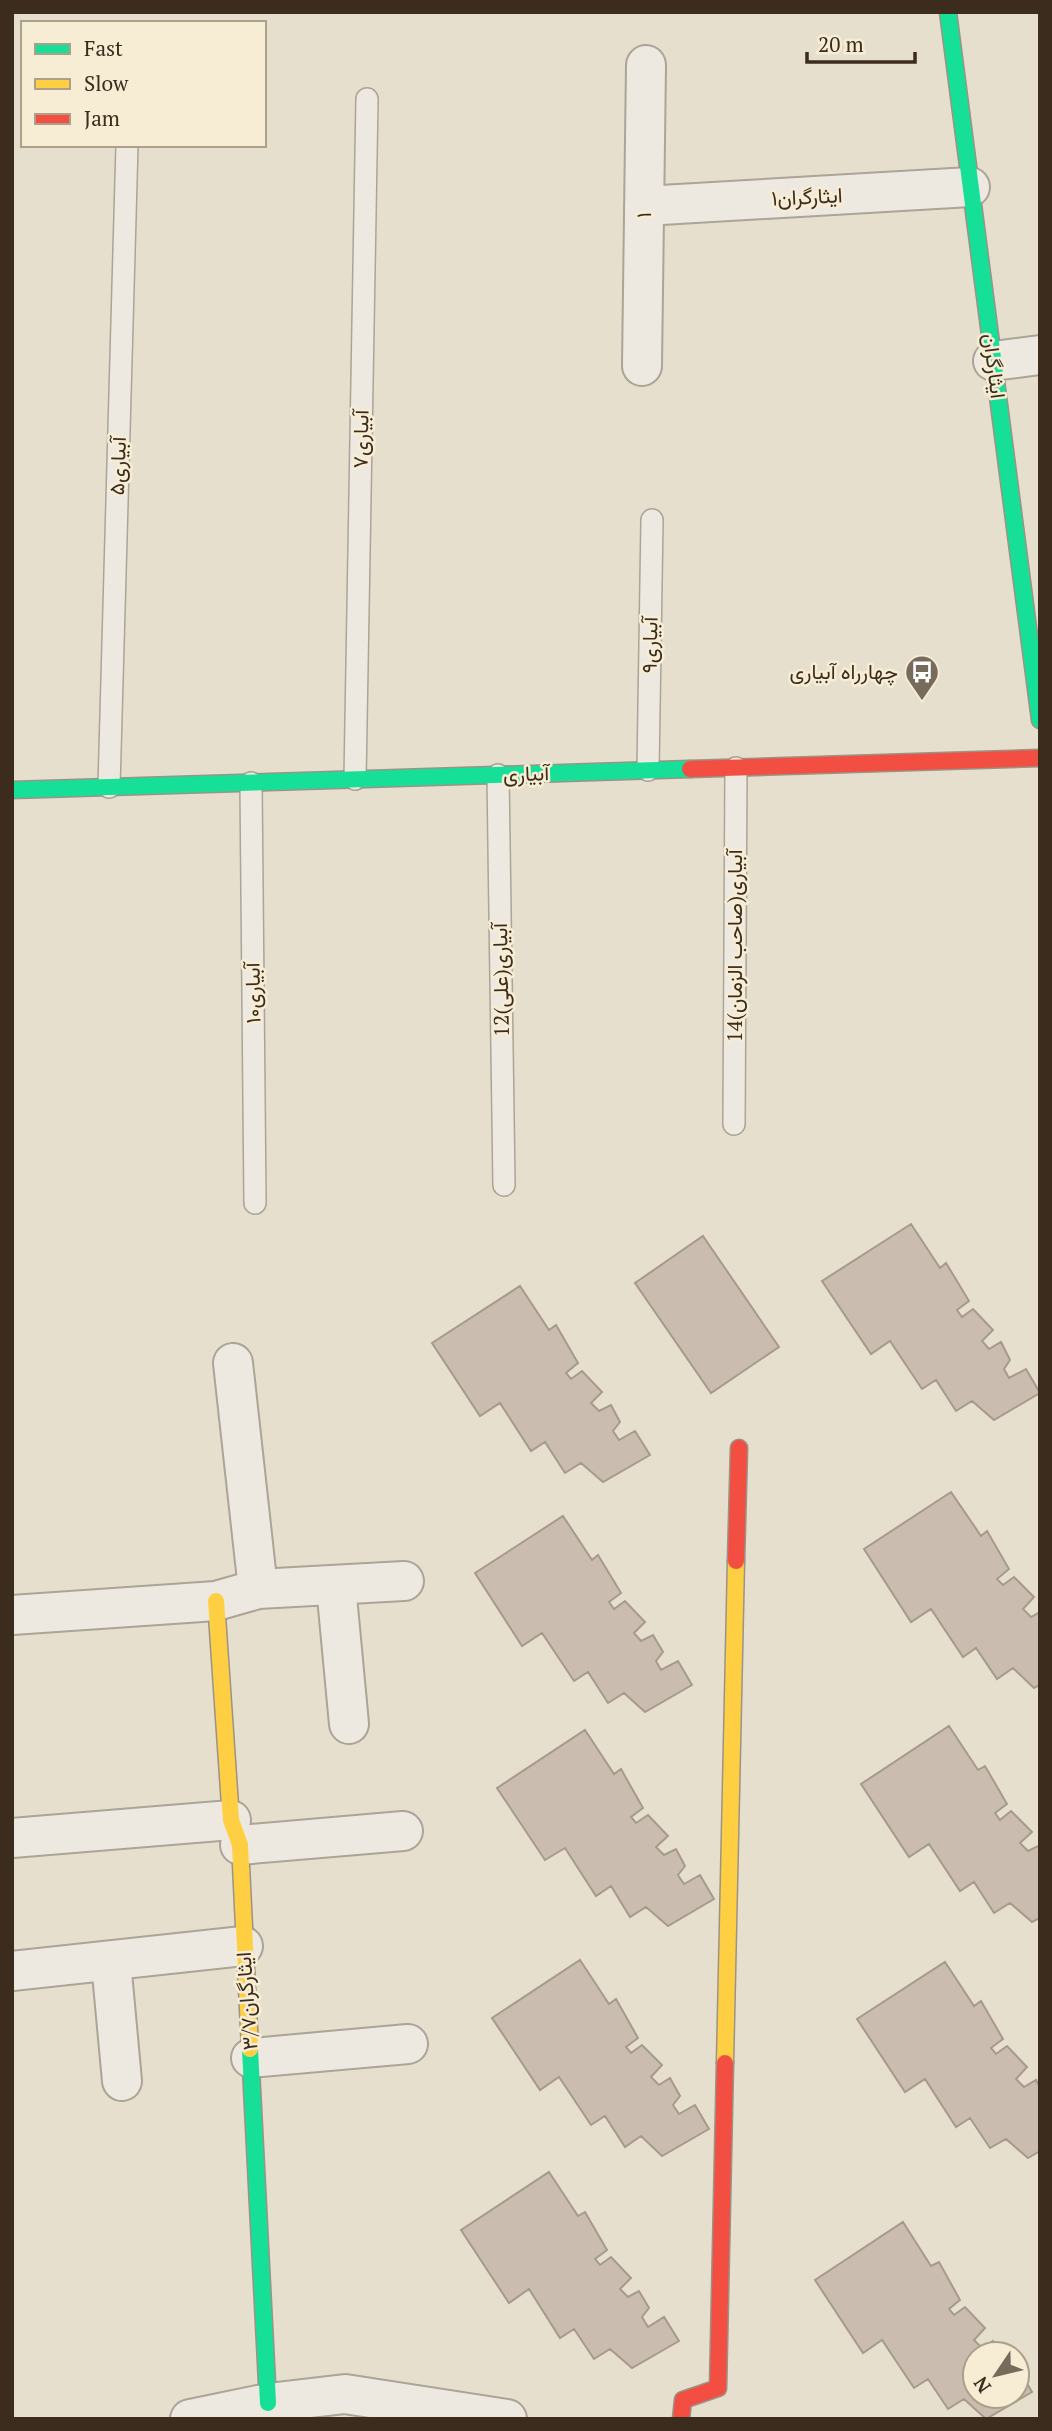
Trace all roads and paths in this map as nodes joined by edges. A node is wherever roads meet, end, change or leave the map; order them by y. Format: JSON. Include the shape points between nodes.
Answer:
{"nodes":[{"id":1,"x":948,"y":12,"type":"edge"},
{"id":2,"x":646,"y":65,"type":"dead end"},
{"id":3,"x":367,"y":99,"type":"dead end"},
{"id":4,"x":127,"y":147,"type":"edge"},
{"id":5,"x":970,"y":187,"type":"junction"},
{"id":6,"x":644,"y":206,"type":"junction"},
{"id":7,"x":1040,"y":355,"type":"edge"},
{"id":8,"x":993,"y":361,"type":"junction"},
{"id":9,"x":642,"y":366,"type":"dead end"},
{"id":10,"x":652,"y":520,"type":"dead end"},
{"id":11,"x":1040,"y":720,"type":"edge"},
{"id":12,"x":1040,"y":758,"type":"edge"},
{"id":13,"x":736,"y":768,"type":"junction"},
{"id":14,"x":648,"y":770,"type":"junction"},
{"id":15,"x":498,"y":775,"type":"junction"},
{"id":16,"x":355,"y":779,"type":"junction"},
{"id":17,"x":251,"y":783,"type":"junction"},
{"id":18,"x":109,"y":787,"type":"junction"},
{"id":19,"x":12,"y":790,"type":"edge"},
{"id":20,"x":734,"y":1124,"type":"dead end"},
{"id":21,"x":504,"y":1185,"type":"dead end"},
{"id":22,"x":255,"y":1203,"type":"dead end"},
{"id":23,"x":233,"y":1363,"type":"dead end"},
{"id":24,"x":739,"y":1448,"type":"dead end"},
{"id":25,"x":404,"y":1581,"type":"dead end"},
{"id":26,"x":336,"y":1586,"type":"junction"},
{"id":27,"x":258,"y":1589,"type":"junction"},
{"id":28,"x":216,"y":1601,"type":"junction"},
{"id":29,"x":12,"y":1615,"type":"edge"},
{"id":30,"x":349,"y":1724,"type":"dead end"},
{"id":31,"x":403,"y":1830,"type":"dead end"},
{"id":32,"x":236,"y":1832,"type":"junction"},
{"id":33,"x":12,"y":1838,"type":"edge"},
{"id":34,"x":243,"y":1946,"type":"junction"},
{"id":35,"x":111,"y":1962,"type":"junction"},
{"id":36,"x":12,"y":1971,"type":"edge"},
{"id":37,"x":408,"y":2044,"type":"dead end"},
{"id":38,"x":251,"y":2058,"type":"junction"},
{"id":39,"x":122,"y":2081,"type":"dead end"},
{"id":40,"x":268,"y":2403,"type":"junction"},
{"id":41,"x":345,"y":2406,"type":"edge"},
{"id":42,"x":190,"y":2419,"type":"edge"},
{"id":43,"x":508,"y":2419,"type":"edge"},
{"id":44,"x":681,"y":2419,"type":"edge"}],
"edges":[{"from":1,"to":5,"type":"street","name":"ایثارگران"},
{"from":2,"to":6,"type":"street","name":"۱"},
{"from":3,"to":16,"type":"lane","name":"آبیاری۷"},
{"from":4,"to":18,"type":"lane","name":"آبیاری۵"},
{"from":5,"to":6,"type":"street","name":"ایثارگران۱"},
{"from":5,"to":8,"type":"street","name":"ایثارگران"},
{"from":6,"to":9,"type":"street","name":"۱"},
{"from":7,"to":8,"type":"street"},
{"from":8,"to":11,"type":"street","name":"ایثارگران"},
{"from":10,"to":14,"type":"lane","name":"آبیاری۹"},
{"from":12,"to":13,"type":"street","name":"آبیاری"},
{"from":13,"to":14,"type":"street","name":"آبیاری"},
{"from":13,"to":20,"type":"lane","name":"14آبیاری(صاحب الزمان)"},
{"from":14,"to":15,"type":"street","name":"آبیاری"},
{"from":15,"to":16,"type":"street","name":"آبیاری"},
{"from":15,"to":21,"type":"lane","name":"12آبیاری(علی)"},
{"from":16,"to":17,"type":"street","name":"آبیاری"},
{"from":17,"to":18,"type":"street","name":"آبیاری"},
{"from":17,"to":22,"type":"lane","name":"آبیاری۱۰"},
{"from":18,"to":19,"type":"street","name":"آبیاری"},
{"from":23,"to":27,"type":"street"},
{"from":24,"to":44,"type":"street","via":[[718,2388],[683,2400]]},
{"from":25,"to":26,"type":"street"},
{"from":26,"to":27,"type":"street"},
{"from":26,"to":30,"type":"street"},
{"from":27,"to":28,"type":"street"},
{"from":28,"to":29,"type":"street"},
{"from":28,"to":32,"type":"street","name":"ایثارگران۳/۷"},
{"from":31,"to":32,"type":"street"},
{"from":32,"to":33,"type":"street"},
{"from":32,"to":34,"type":"street","name":"ایثارگران۳/۷"},
{"from":34,"to":35,"type":"street"},
{"from":34,"to":38,"type":"street","name":"ایثارگران۳/۷"},
{"from":35,"to":36,"type":"street"},
{"from":35,"to":39,"type":"street"},
{"from":37,"to":38,"type":"street"},
{"from":38,"to":40,"type":"street","name":"ایثارگران۳/۷"},
{"from":40,"to":41,"type":"street"},
{"from":40,"to":42,"type":"street"},
{"from":41,"to":43,"type":"street"}]}
